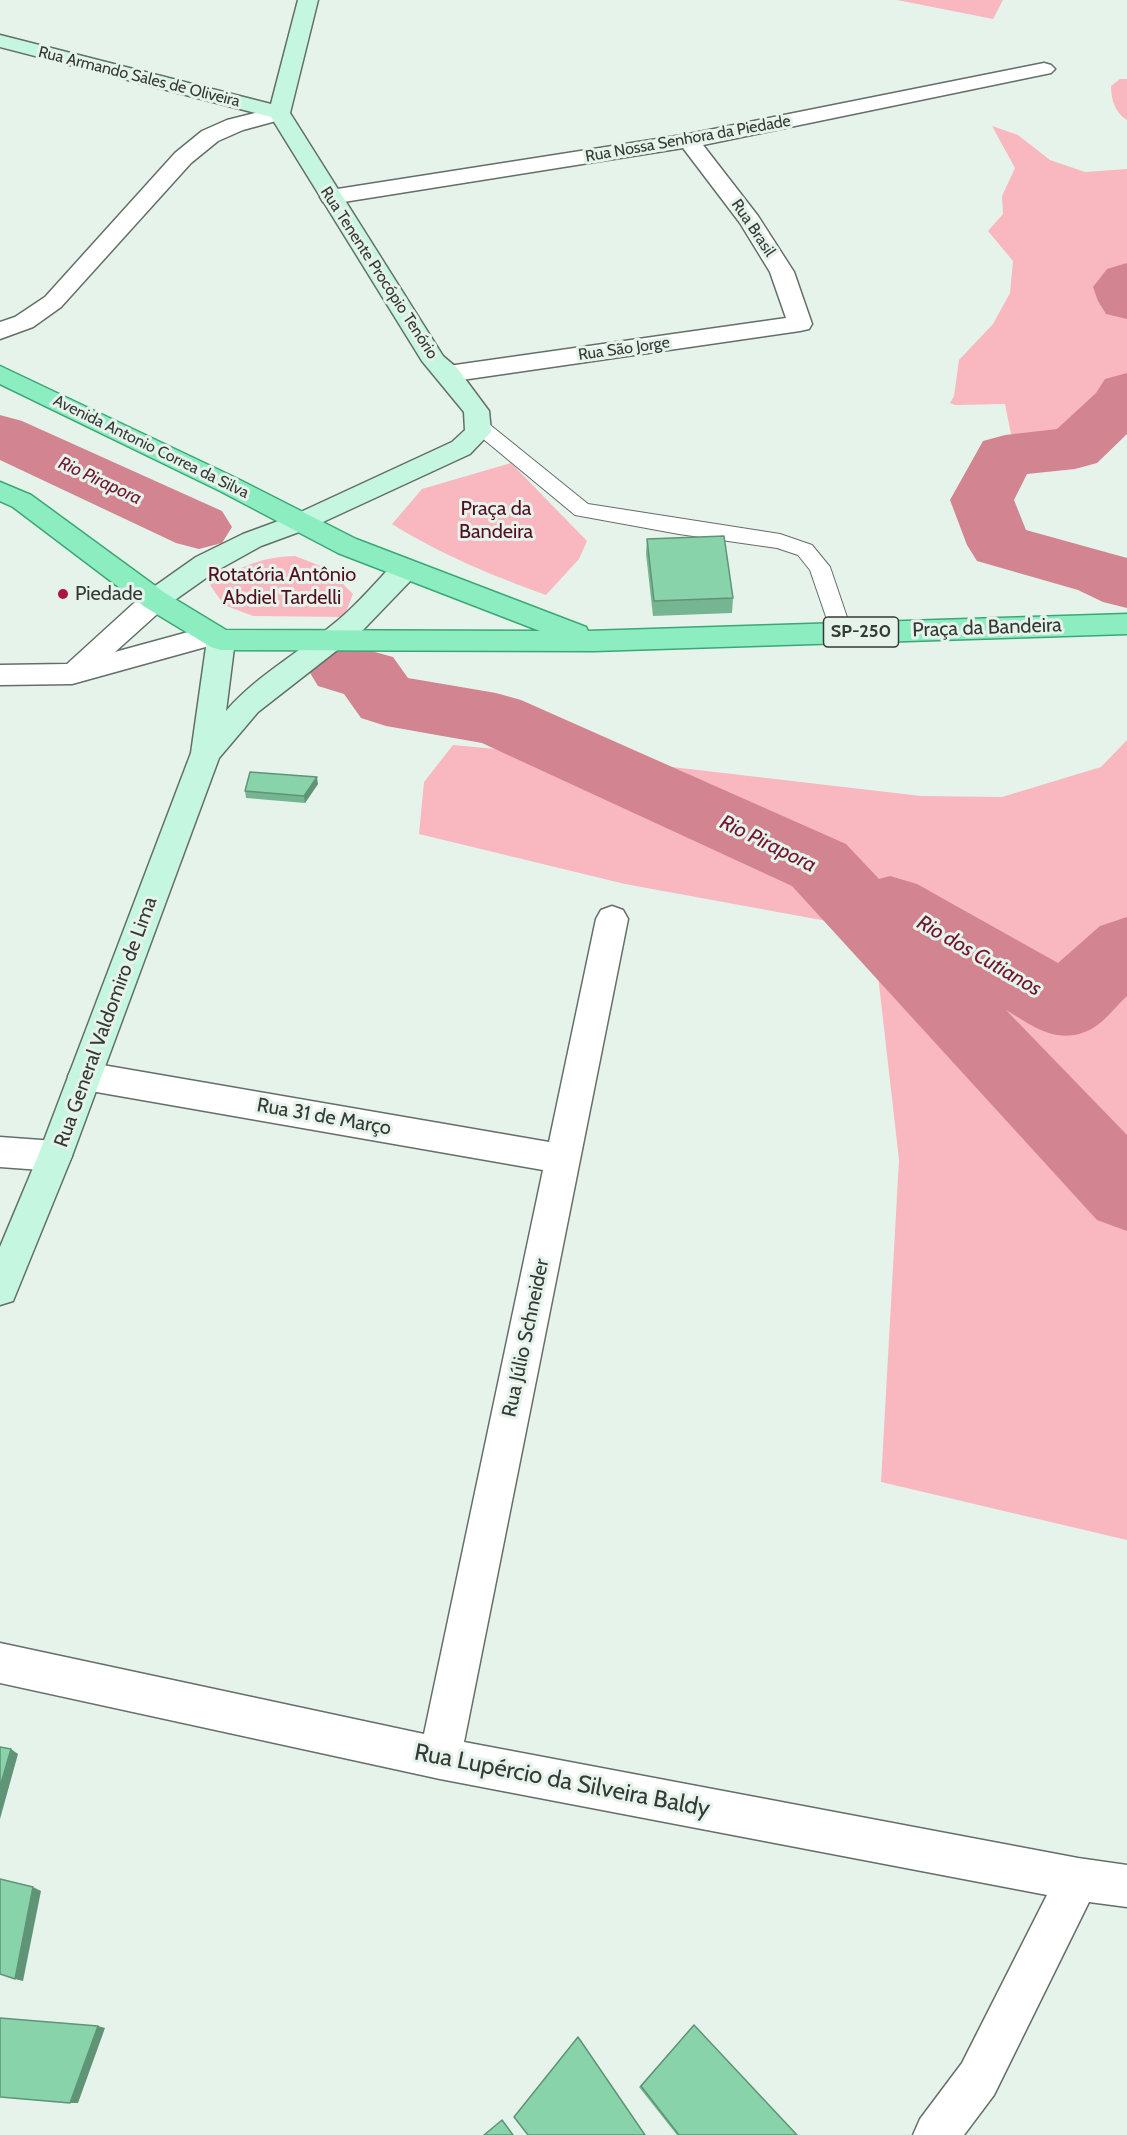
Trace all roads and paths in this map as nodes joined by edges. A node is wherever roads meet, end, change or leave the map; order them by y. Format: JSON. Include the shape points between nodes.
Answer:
{"nodes":[{"id":1,"x":309,"y":0,"type":"edge"},
{"id":2,"x":0,"y":41,"type":"edge"},
{"id":3,"x":1044,"y":69,"type":"dead end"},
{"id":4,"x":279,"y":113,"type":"junction"},
{"id":5,"x":689,"y":141,"type":"junction"},
{"id":6,"x":331,"y":197,"type":"junction"},
{"id":7,"x":800,"y":324,"type":"joint"},
{"id":8,"x":0,"y":331,"type":"edge"},
{"id":9,"x":0,"y":374,"type":"edge"},
{"id":10,"x":448,"y":374,"type":"junction"},
{"id":11,"x":477,"y":428,"type":"junction"},
{"id":12,"x":0,"y":491,"type":"edge"},
{"id":13,"x":301,"y":522,"type":"junction"},
{"id":14,"x":405,"y":569,"type":"junction"},
{"id":15,"x":155,"y":600,"type":"junction"},
{"id":16,"x":1127,"y":624,"type":"edge"},
{"id":17,"x":841,"y":632,"type":"junction"},
{"id":18,"x":216,"y":638,"type":"junction"},
{"id":19,"x":594,"y":641,"type":"junction"},
{"id":20,"x":330,"y":642,"type":"junction"},
{"id":21,"x":72,"y":674,"type":"junction"},
{"id":22,"x":0,"y":675,"type":"edge"},
{"id":23,"x":206,"y":753,"type":"junction"},
{"id":24,"x":612,"y":919,"type":"dead end"},
{"id":25,"x":85,"y":1076,"type":"junction"},
{"id":26,"x":0,"y":1152,"type":"edge"},
{"id":27,"x":56,"y":1156,"type":"junction"},
{"id":28,"x":562,"y":1159,"type":"junction"},
{"id":29,"x":0,"y":1289,"type":"edge"},
{"id":30,"x":0,"y":1662,"type":"edge"},
{"id":31,"x":440,"y":1758,"type":"junction"},
{"id":32,"x":1078,"y":1879,"type":"junction"},
{"id":33,"x":1127,"y":1886,"type":"edge"},
{"id":34,"x":936,"y":2135,"type":"edge"}],
"edges":[{"from":1,"to":4,"type":"main road"},
{"from":2,"to":4,"type":"main road","name":"Rua Armando Sales de Oliveira"},
{"from":3,"to":5,"type":"street","name":"Rua Nossa Senhora da Piedade"},
{"from":4,"to":6,"type":"main road","name":"Rua Tenente Procópio Tenório"},
{"from":4,"to":8,"type":"street","via":[[210,136],[183,158],[53,302],[24,322]]},
{"from":5,"to":6,"type":"street","name":"Rua Nossa Senhora da Piedade"},
{"from":5,"to":7,"type":"street","name":"Rua Brasil","via":[[750,221],[782,272]]},
{"from":6,"to":10,"type":"main road","name":"Rua Tenente Procópio Tenório","via":[[434,361]]},
{"from":7,"to":10,"type":"street","name":"Rua São Jorge"},
{"from":9,"to":13,"type":"main road","name":"Avenida Antonio Correa da Silva"},
{"from":10,"to":11,"type":"main road","name":"Rua Tenente Procópio Tenório","via":[[476,411]]},
{"from":11,"to":13,"type":"main road","via":[[461,448]]},
{"from":11,"to":17,"type":"lane","via":[[582,510],[780,541],[805,550],[820,567]]},
{"from":12,"to":15,"type":"main road","via":[[22,501]]},
{"from":13,"to":14,"type":"main road","name":"Praça da Bandeira","number":"SP-250","via":[[346,546]]},
{"from":13,"to":15,"type":"main road","via":[[252,540],[206,564]]},
{"from":14,"to":19,"type":"main road","name":"Praça da Bandeira","number":"SP-250"},
{"from":14,"to":20,"type":"main road","name":"Rua General Valdomiro de Lima"},
{"from":15,"to":18,"type":"main road"},
{"from":15,"to":21,"type":"street"},
{"from":16,"to":17,"type":"main road","name":"Praça da Bandeira","number":"SP-250"},
{"from":17,"to":19,"type":"main road","name":"Praça da Bandeira","number":"SP-250"},
{"from":18,"to":20,"type":"main road","name":"Praça da Bandeira"},
{"from":18,"to":21,"type":"street"},
{"from":18,"to":23,"type":"main road","name":"Rua General Valdomiro de Lima"},
{"from":19,"to":20,"type":"main road","name":"Praça da Bandeira","number":"SP-250"},
{"from":20,"to":23,"type":"main road","name":"Rua General Valdomiro de Lima","via":[[248,705]]},
{"from":21,"to":22,"type":"street"},
{"from":23,"to":25,"type":"main road","name":"Rua General Valdomiro de Lima"},
{"from":24,"to":28,"type":"street","name":"Rua Júlio Schneider"},
{"from":25,"to":27,"type":"main road","name":"Rua General Valdomiro de Lima"},
{"from":25,"to":28,"type":"street","name":"Rua 31 de Março"},
{"from":26,"to":27,"type":"street"},
{"from":27,"to":29,"type":"main road","name":"Rua General Valdomiro de Lima"},
{"from":28,"to":31,"type":"street","name":"Rua Júlio Schneider"},
{"from":30,"to":31,"type":"street","name":"Rua Lupércio da Silveira Baldy"},
{"from":31,"to":32,"type":"street","name":"Rua Lupércio da Silveira Baldy"},
{"from":32,"to":33,"type":"street","name":"Rua Lupércio da Silveira Baldy"},
{"from":32,"to":34,"type":"street","via":[[978,2079]]}]}
